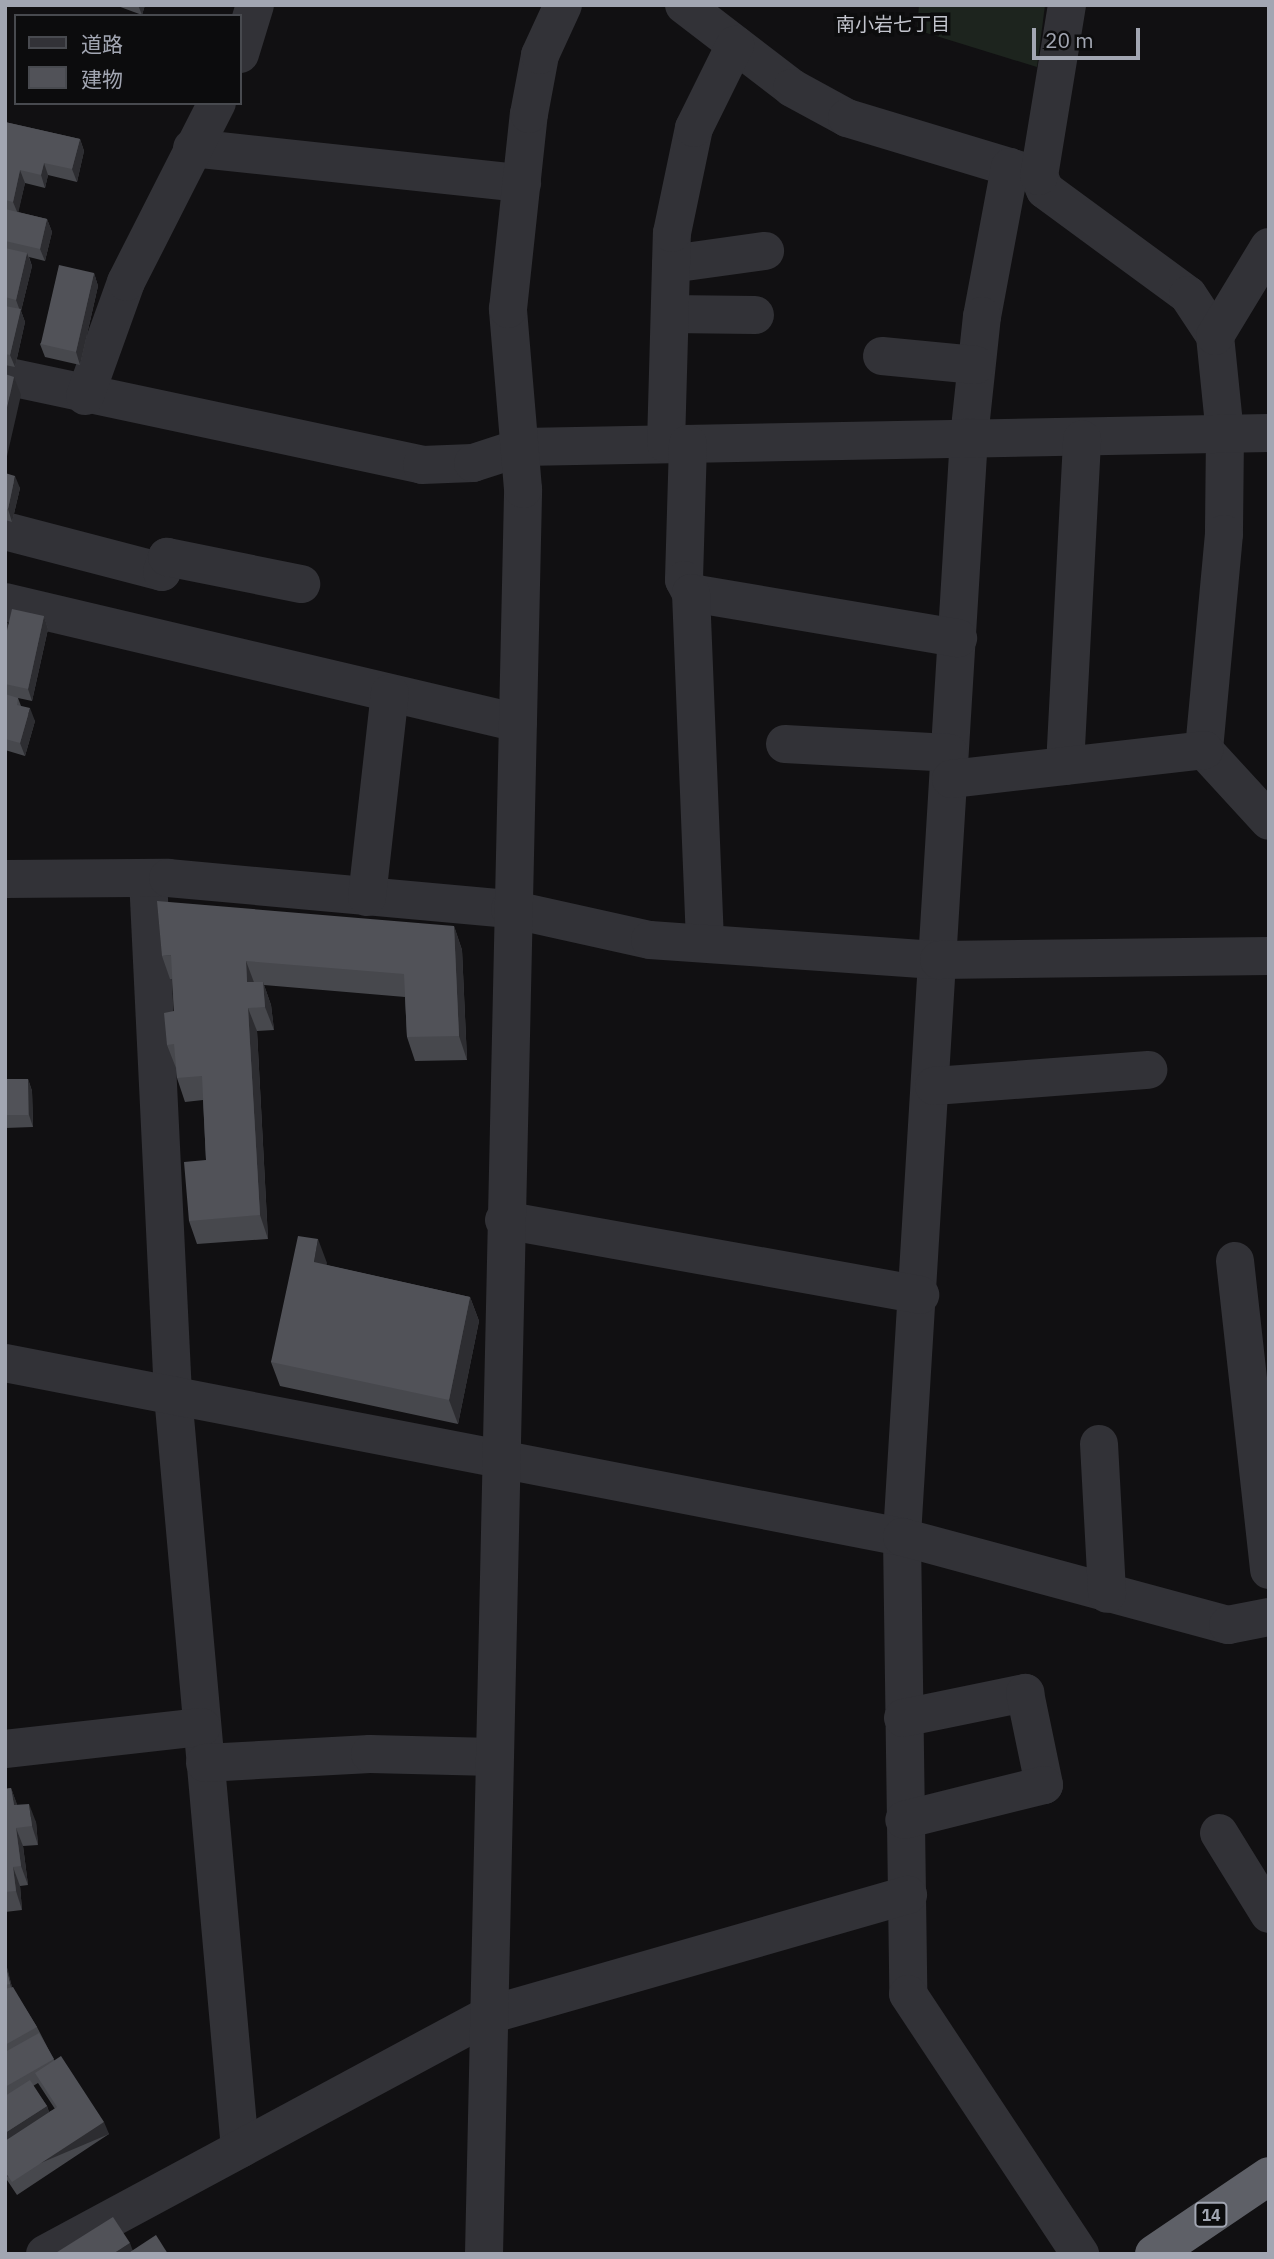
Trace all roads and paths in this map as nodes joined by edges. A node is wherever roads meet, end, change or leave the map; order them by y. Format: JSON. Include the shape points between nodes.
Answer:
{"nodes":[{"id":1,"x":255,"y":5,"type":"edge"},
{"id":2,"x":563,"y":5,"type":"edge"},
{"id":3,"x":684,"y":5,"type":"edge"},
{"id":4,"x":1067,"y":5,"type":"edge"},
{"id":5,"x":735,"y":45,"type":"junction"},
{"id":6,"x":242,"y":47,"type":"edge"},
{"id":7,"x":216,"y":105,"type":"edge"},
{"id":8,"x":192,"y":148,"type":"junction"},
{"id":9,"x":1024,"y":172,"type":"junction"},
{"id":10,"x":522,"y":183,"type":"junction"},
{"id":11,"x":1268,"y":248,"type":"edge"},
{"id":12,"x":765,"y":251,"type":"dead end"},
{"id":13,"x":671,"y":264,"type":"junction"},
{"id":14,"x":670,"y":314,"type":"junction"},
{"id":15,"x":755,"y":315,"type":"dead end"},
{"id":16,"x":1215,"y":336,"type":"junction"},
{"id":17,"x":882,"y":356,"type":"dead end"},
{"id":18,"x":976,"y":365,"type":"junction"},
{"id":19,"x":5,"y":376,"type":"edge"},
{"id":20,"x":85,"y":396,"type":"junction"},
{"id":21,"x":1269,"y":433,"type":"edge"},
{"id":22,"x":1225,"y":434,"type":"junction"},
{"id":23,"x":969,"y":437,"type":"junction"},
{"id":24,"x":1082,"y":439,"type":"junction"},
{"id":25,"x":677,"y":444,"type":"junction"},
{"id":26,"x":522,"y":447,"type":"junction"},
{"id":27,"x":5,"y":531,"type":"edge"},
{"id":28,"x":301,"y":584,"type":"dead end"},
{"id":29,"x":691,"y":593,"type":"junction"},
{"id":30,"x":5,"y":602,"type":"edge"},
{"id":31,"x":958,"y":638,"type":"junction"},
{"id":32,"x":390,"y":693,"type":"junction"},
{"id":33,"x":518,"y":723,"type":"junction"},
{"id":34,"x":785,"y":744,"type":"dead end"},
{"id":35,"x":1204,"y":750,"type":"junction"},
{"id":36,"x":950,"y":766,"type":"junction"},
{"id":37,"x":1065,"y":766,"type":"junction"},
{"id":38,"x":1269,"y":821,"type":"edge"},
{"id":39,"x":148,"y":878,"type":"junction"},
{"id":40,"x":5,"y":879,"type":"edge"},
{"id":41,"x":367,"y":897,"type":"junction"},
{"id":42,"x":510,"y":909,"type":"junction"},
{"id":43,"x":705,"y":943,"type":"junction"},
{"id":44,"x":1269,"y":956,"type":"edge"},
{"id":45,"x":939,"y":960,"type":"junction"},
{"id":46,"x":1147,"y":1070,"type":"dead end"},
{"id":47,"x":934,"y":1086,"type":"junction"},
{"id":48,"x":504,"y":1220,"type":"junction"},
{"id":49,"x":1235,"y":1261,"type":"dead end"},
{"id":50,"x":919,"y":1294,"type":"junction"},
{"id":51,"x":5,"y":1363,"type":"edge"},
{"id":52,"x":173,"y":1395,"type":"junction"},
{"id":53,"x":1099,"y":1444,"type":"dead end"},
{"id":54,"x":499,"y":1456,"type":"junction"},
{"id":55,"x":902,"y":1537,"type":"junction"},
{"id":56,"x":1269,"y":1570,"type":"edge"},
{"id":57,"x":1107,"y":1594,"type":"junction"},
{"id":58,"x":1269,"y":1617,"type":"edge"},
{"id":59,"x":903,"y":1718,"type":"junction"},
{"id":60,"x":204,"y":1745,"type":"junction"},
{"id":61,"x":5,"y":1749,"type":"edge"},
{"id":62,"x":494,"y":1756,"type":"junction"},
{"id":63,"x":904,"y":1820,"type":"junction"},
{"id":64,"x":1219,"y":1833,"type":"dead end"},
{"id":65,"x":908,"y":1895,"type":"junction"},
{"id":66,"x":1269,"y":1914,"type":"edge"},
{"id":67,"x":489,"y":2015,"type":"junction"},
{"id":68,"x":240,"y":2149,"type":"junction"},
{"id":69,"x":1269,"y":2176,"type":"edge"},
{"id":70,"x":45,"y":2254,"type":"edge"},
{"id":71,"x":484,"y":2254,"type":"edge"},
{"id":72,"x":1080,"y":2254,"type":"edge"},
{"id":73,"x":1154,"y":2254,"type":"edge"}],
"edges":[{"from":1,"to":6,"type":"street"},
{"from":2,"to":10,"type":"street","via":[[540,55]]},
{"from":3,"to":5,"type":"street"},
{"from":4,"to":9,"type":"street"},
{"from":5,"to":9,"type":"street","via":[[792,88],[847,118]]},
{"from":5,"to":13,"type":"street","via":[[694,128]]},
{"from":7,"to":8,"type":"street"},
{"from":8,"to":10,"type":"street"},
{"from":8,"to":20,"type":"street","via":[[126,282]]},
{"from":9,"to":16,"type":"street","via":[[1188,295]]},
{"from":9,"to":18,"type":"street"},
{"from":10,"to":26,"type":"street","via":[[509,309]]},
{"from":11,"to":16,"type":"street"},
{"from":12,"to":13,"type":"street"},
{"from":13,"to":14,"type":"street"},
{"from":14,"to":15,"type":"street"},
{"from":14,"to":25,"type":"street"},
{"from":16,"to":22,"type":"street"},
{"from":17,"to":18,"type":"street"},
{"from":18,"to":23,"type":"street"},
{"from":19,"to":20,"type":"street"},
{"from":20,"to":26,"type":"street","via":[[422,465],[473,463]]},
{"from":21,"to":22,"type":"street"},
{"from":22,"to":24,"type":"street"},
{"from":22,"to":35,"type":"street","via":[[1224,534]]},
{"from":23,"to":24,"type":"street"},
{"from":23,"to":25,"type":"street"},
{"from":23,"to":31,"type":"street"},
{"from":24,"to":37,"type":"street"},
{"from":25,"to":26,"type":"street"},
{"from":25,"to":29,"type":"street","via":[[684,580]]},
{"from":26,"to":33,"type":"street"},
{"from":27,"to":28,"type":"street","via":[[162,572],[167,556]]},
{"from":29,"to":31,"type":"street"},
{"from":29,"to":43,"type":"street"},
{"from":30,"to":32,"type":"street"},
{"from":31,"to":36,"type":"street"},
{"from":32,"to":33,"type":"street"},
{"from":32,"to":41,"type":"street"},
{"from":33,"to":42,"type":"street"},
{"from":34,"to":36,"type":"street"},
{"from":35,"to":37,"type":"street"},
{"from":35,"to":38,"type":"street"},
{"from":36,"to":37,"type":"street"},
{"from":36,"to":45,"type":"street"},
{"from":39,"to":40,"type":"street"},
{"from":39,"to":41,"type":"street"},
{"from":39,"to":52,"type":"street"},
{"from":41,"to":42,"type":"street"},
{"from":42,"to":43,"type":"street","via":[[650,940]]},
{"from":42,"to":48,"type":"street"},
{"from":43,"to":45,"type":"street"},
{"from":44,"to":45,"type":"street"},
{"from":45,"to":47,"type":"street"},
{"from":46,"to":47,"type":"street"},
{"from":47,"to":50,"type":"street"},
{"from":48,"to":50,"type":"street"},
{"from":48,"to":54,"type":"street"},
{"from":49,"to":56,"type":"street"},
{"from":50,"to":55,"type":"street"},
{"from":51,"to":52,"type":"street"},
{"from":52,"to":54,"type":"street"},
{"from":52,"to":60,"type":"street"},
{"from":53,"to":57,"type":"street"},
{"from":54,"to":55,"type":"street"},
{"from":54,"to":62,"type":"street"},
{"from":55,"to":57,"type":"street"},
{"from":55,"to":59,"type":"street"},
{"from":57,"to":58,"type":"street","via":[[1228,1625]]},
{"from":59,"to":63,"type":"street"},
{"from":59,"to":63,"type":"street","via":[[1025,1693],[1044,1785]]},
{"from":60,"to":61,"type":"street"},
{"from":60,"to":62,"type":"street"},
{"from":60,"to":68,"type":"street"},
{"from":62,"to":67,"type":"street"},
{"from":63,"to":65,"type":"street"},
{"from":64,"to":66,"type":"street"},
{"from":65,"to":67,"type":"street"},
{"from":65,"to":72,"type":"street","via":[[908,1994]]},
{"from":67,"to":68,"type":"street"},
{"from":67,"to":71,"type":"street"},
{"from":68,"to":70,"type":"street"},
{"from":69,"to":73,"type":"highway","number":"14"}]}
